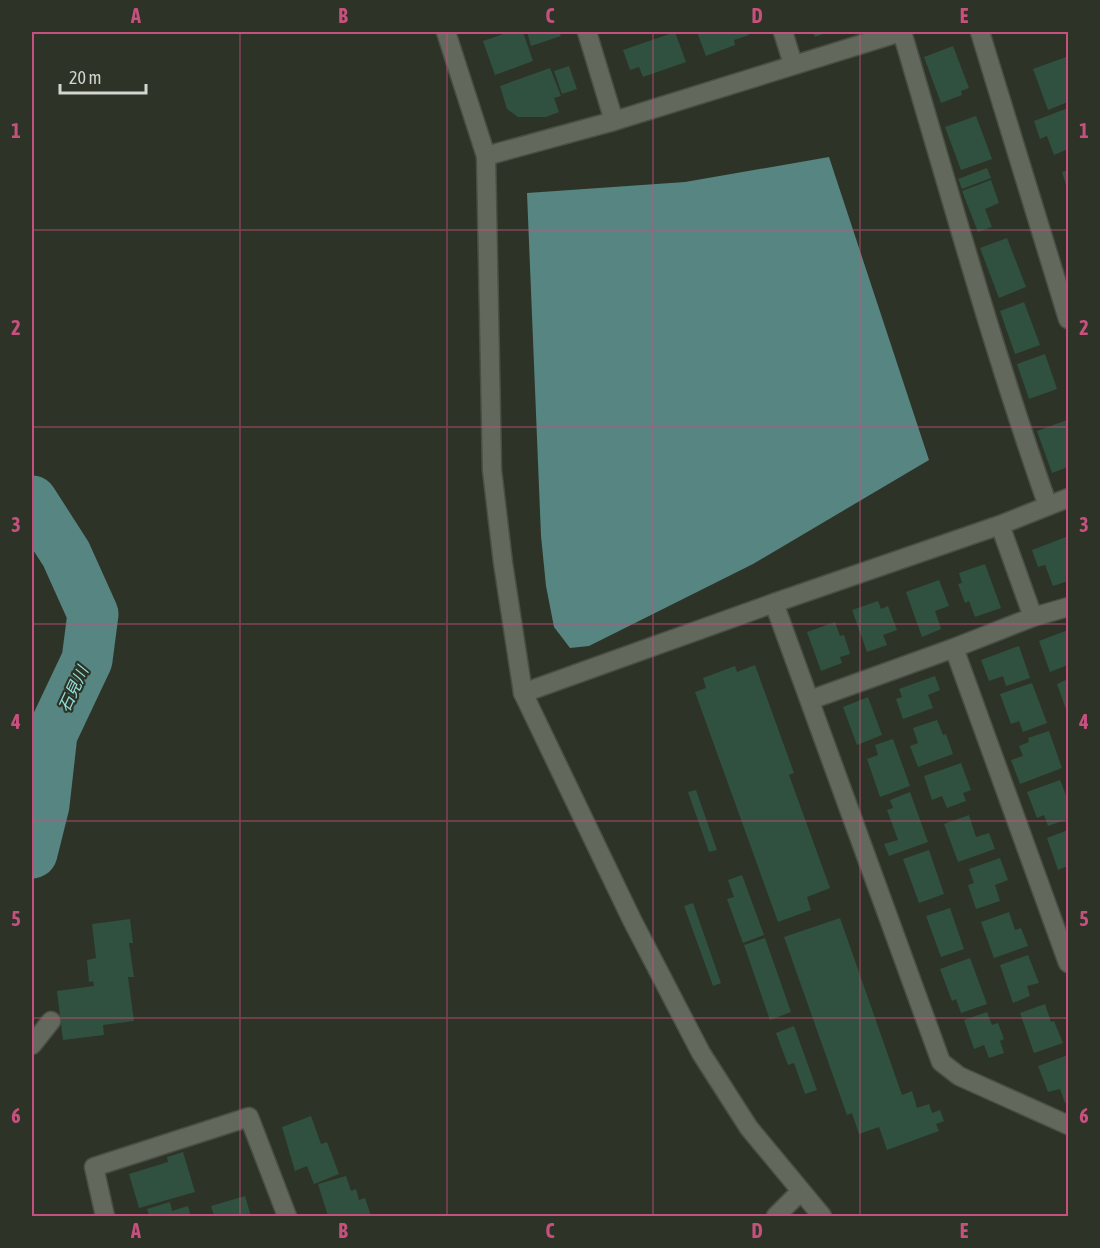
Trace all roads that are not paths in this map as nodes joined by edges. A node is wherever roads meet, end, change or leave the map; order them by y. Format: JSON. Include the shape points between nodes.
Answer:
{"nodes":[{"id":1,"x":446,"y":32,"type":"edge"},
{"id":2,"x":587,"y":32,"type":"edge"},
{"id":3,"x":783,"y":32,"type":"edge"},
{"id":4,"x":902,"y":32,"type":"edge"},
{"id":5,"x":980,"y":32,"type":"edge"},
{"id":6,"x":793,"y":64,"type":"junction"},
{"id":7,"x":614,"y":121,"type":"junction"},
{"id":8,"x":486,"y":156,"type":"junction"},
{"id":9,"x":1068,"y":319,"type":"edge"},
{"id":10,"x":1068,"y":498,"type":"edge"},
{"id":11,"x":1048,"y":506,"type":"junction"},
{"id":12,"x":999,"y":525,"type":"junction"},
{"id":13,"x":774,"y":603,"type":"junction"},
{"id":14,"x":1068,"y":607,"type":"edge"},
{"id":15,"x":1032,"y":617,"type":"junction"},
{"id":16,"x":954,"y":648,"type":"junction"},
{"id":17,"x":523,"y":693,"type":"junction"},
{"id":18,"x":810,"y":700,"type":"junction"},
{"id":19,"x":1068,"y":963,"type":"edge"},
{"id":20,"x":51,"y":1021,"type":"dead end"},
{"id":21,"x":32,"y":1045,"type":"edge"},
{"id":22,"x":1068,"y":1125,"type":"edge"},
{"id":23,"x":800,"y":1192,"type":"junction"},
{"id":24,"x":105,"y":1216,"type":"edge"},
{"id":25,"x":287,"y":1216,"type":"edge"},
{"id":26,"x":776,"y":1216,"type":"edge"},
{"id":27,"x":822,"y":1216,"type":"edge"}],
"edges":[{"from":1,"to":8,"type":"street"},
{"from":2,"to":7,"type":"street"},
{"from":3,"to":6,"type":"street"},
{"from":4,"to":6,"type":"street"},
{"from":4,"to":11,"type":"street","via":[[978,289]]},
{"from":5,"to":9,"type":"street"},
{"from":6,"to":7,"type":"street"},
{"from":7,"to":8,"type":"street"},
{"from":8,"to":17,"type":"street","via":[[492,470]]},
{"from":10,"to":11,"type":"street"},
{"from":11,"to":12,"type":"street"},
{"from":12,"to":13,"type":"street"},
{"from":12,"to":15,"type":"street"},
{"from":13,"to":17,"type":"street"},
{"from":13,"to":18,"type":"street"},
{"from":14,"to":15,"type":"street"},
{"from":15,"to":16,"type":"street"},
{"from":16,"to":18,"type":"street"},
{"from":16,"to":19,"type":"street"},
{"from":17,"to":23,"type":"street","via":[[701,1053],[749,1128]]},
{"from":18,"to":22,"type":"street","via":[[941,1062],[960,1076]]},
{"from":20,"to":21,"type":"street"},
{"from":23,"to":26,"type":"street"},
{"from":23,"to":27,"type":"street"},
{"from":24,"to":25,"type":"street","via":[[94,1167],[249,1117]]}]}
